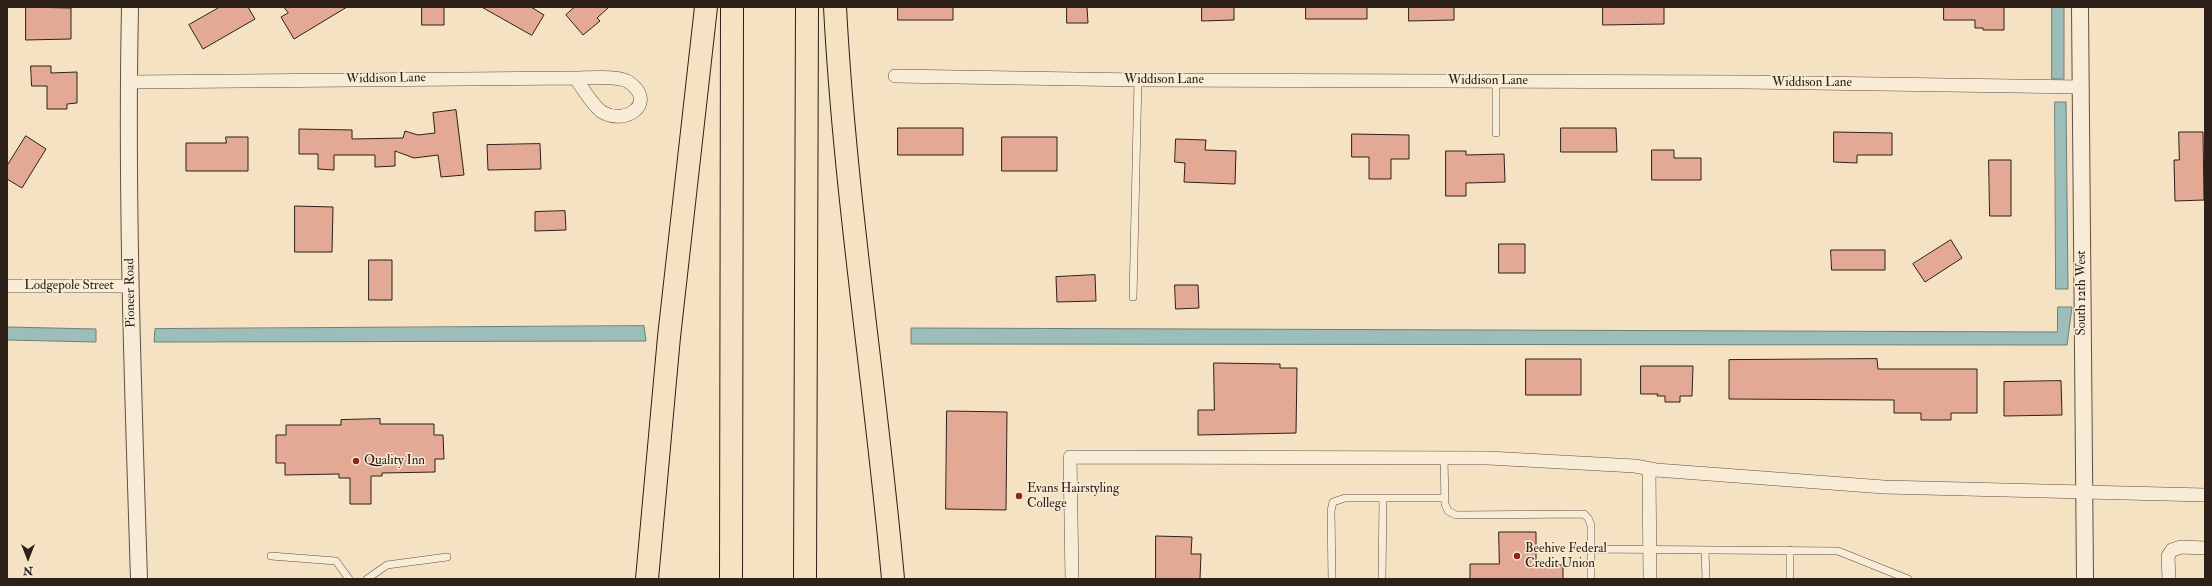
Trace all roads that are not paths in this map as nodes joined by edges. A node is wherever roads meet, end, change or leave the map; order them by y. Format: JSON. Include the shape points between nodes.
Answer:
{"nodes":[{"id":1,"x":130,"y":7,"type":"edge"},
{"id":2,"x":706,"y":7,"type":"edge"},
{"id":3,"x":732,"y":7,"type":"edge"},
{"id":4,"x":807,"y":7,"type":"edge"},
{"id":5,"x":835,"y":7,"type":"edge"},
{"id":6,"x":2080,"y":7,"type":"edge"},
{"id":7,"x":895,"y":76,"type":"dead end"},
{"id":8,"x":575,"y":78,"type":"junction"},
{"id":9,"x":1138,"y":80,"type":"junction"},
{"id":10,"x":1496,"y":81,"type":"junction"},
{"id":11,"x":129,"y":82,"type":"junction"},
{"id":12,"x":2081,"y":87,"type":"junction"},
{"id":13,"x":1496,"y":133,"type":"dead end"},
{"id":14,"x":7,"y":286,"type":"edge"},
{"id":15,"x":131,"y":286,"type":"junction"},
{"id":16,"x":1133,"y":297,"type":"dead end"},
{"id":17,"x":1444,"y":458,"type":"junction"},
{"id":18,"x":1649,"y":469,"type":"junction"},
{"id":19,"x":2084,"y":493,"type":"junction"},
{"id":20,"x":2205,"y":495,"type":"edge"},
{"id":21,"x":1383,"y":498,"type":"junction"},
{"id":22,"x":1445,"y":498,"type":"junction"},
{"id":23,"x":2205,"y":548,"type":"edge"},
{"id":24,"x":1591,"y":549,"type":"junction"},
{"id":25,"x":1650,"y":549,"type":"junction"},
{"id":26,"x":1705,"y":550,"type":"junction"},
{"id":27,"x":1790,"y":550,"type":"junction"},
{"id":28,"x":270,"y":556,"type":"dead end"},
{"id":29,"x":447,"y":557,"type":"dead end"},
{"id":30,"x":139,"y":579,"type":"edge"},
{"id":31,"x":349,"y":579,"type":"edge"},
{"id":32,"x":367,"y":579,"type":"edge"},
{"id":33,"x":647,"y":579,"type":"edge"},
{"id":34,"x":731,"y":579,"type":"edge"},
{"id":35,"x":805,"y":579,"type":"edge"},
{"id":36,"x":893,"y":579,"type":"edge"},
{"id":37,"x":1072,"y":579,"type":"edge"},
{"id":38,"x":1332,"y":579,"type":"edge"},
{"id":39,"x":1382,"y":579,"type":"edge"},
{"id":40,"x":1591,"y":579,"type":"edge"},
{"id":41,"x":1650,"y":579,"type":"edge"},
{"id":42,"x":1706,"y":579,"type":"edge"},
{"id":43,"x":1790,"y":579,"type":"edge"},
{"id":44,"x":1908,"y":579,"type":"edge"},
{"id":45,"x":2084,"y":579,"type":"edge"},
{"id":46,"x":2169,"y":579,"type":"edge"}],
"edges":[{"from":1,"to":11,"type":"street","name":"Pioneer Road"},
{"from":2,"to":33,"type":"highway","via":[[669,337]]},
{"from":3,"to":34,"type":"highway"},
{"from":4,"to":35,"type":"highway"},
{"from":5,"to":36,"type":"highway","via":[[844,127]]},
{"from":6,"to":12,"type":"street","name":"South 12th West"},
{"from":7,"to":9,"type":"street","name":"Widdison Lane"},
{"from":8,"to":8,"type":"street","name":"Widdison Lane","via":[[611,78],[629,82],[638,91],[640,104],[637,110],[629,115],[608,115],[600,111]]},
{"from":8,"to":11,"type":"street","name":"Widdison Lane"},
{"from":9,"to":10,"type":"street","name":"Widdison Lane"},
{"from":9,"to":16,"type":"lane"},
{"from":10,"to":12,"type":"street","name":"Widdison Lane"},
{"from":10,"to":13,"type":"lane"},
{"from":11,"to":15,"type":"street","name":"Pioneer Road"},
{"from":12,"to":19,"type":"street","name":"South 12th West"},
{"from":14,"to":15,"type":"street","name":"Lodgepole Street"},
{"from":15,"to":30,"type":"street","name":"Pioneer Road"},
{"from":17,"to":18,"type":"street","via":[[1488,458],[1635,466]]},
{"from":17,"to":22,"type":"lane"},
{"from":17,"to":37,"type":"street","via":[[1070,457]]},
{"from":18,"to":19,"type":"street","via":[[1884,487]]},
{"from":18,"to":25,"type":"street"},
{"from":19,"to":20,"type":"street"},
{"from":19,"to":45,"type":"street","name":"South 12th West"},
{"from":21,"to":22,"type":"lane"},
{"from":21,"to":38,"type":"lane","via":[[1345,498],[1334,502],[1331,511]]},
{"from":21,"to":39,"type":"lane"},
{"from":22,"to":24,"type":"lane","via":[[1448,512],[1456,515],[1584,514],[1591,525]]},
{"from":23,"to":46,"type":"street","via":[[2181,547],[2172,550],[2168,556]]},
{"from":24,"to":25,"type":"lane"},
{"from":24,"to":40,"type":"lane"},
{"from":25,"to":26,"type":"lane"},
{"from":25,"to":41,"type":"street"},
{"from":26,"to":27,"type":"lane"},
{"from":26,"to":42,"type":"lane"},
{"from":27,"to":43,"type":"lane"},
{"from":27,"to":44,"type":"lane","via":[[1838,551]]},
{"from":28,"to":31,"type":"lane","via":[[336,561]]},
{"from":29,"to":32,"type":"lane","via":[[387,564]]}]}
